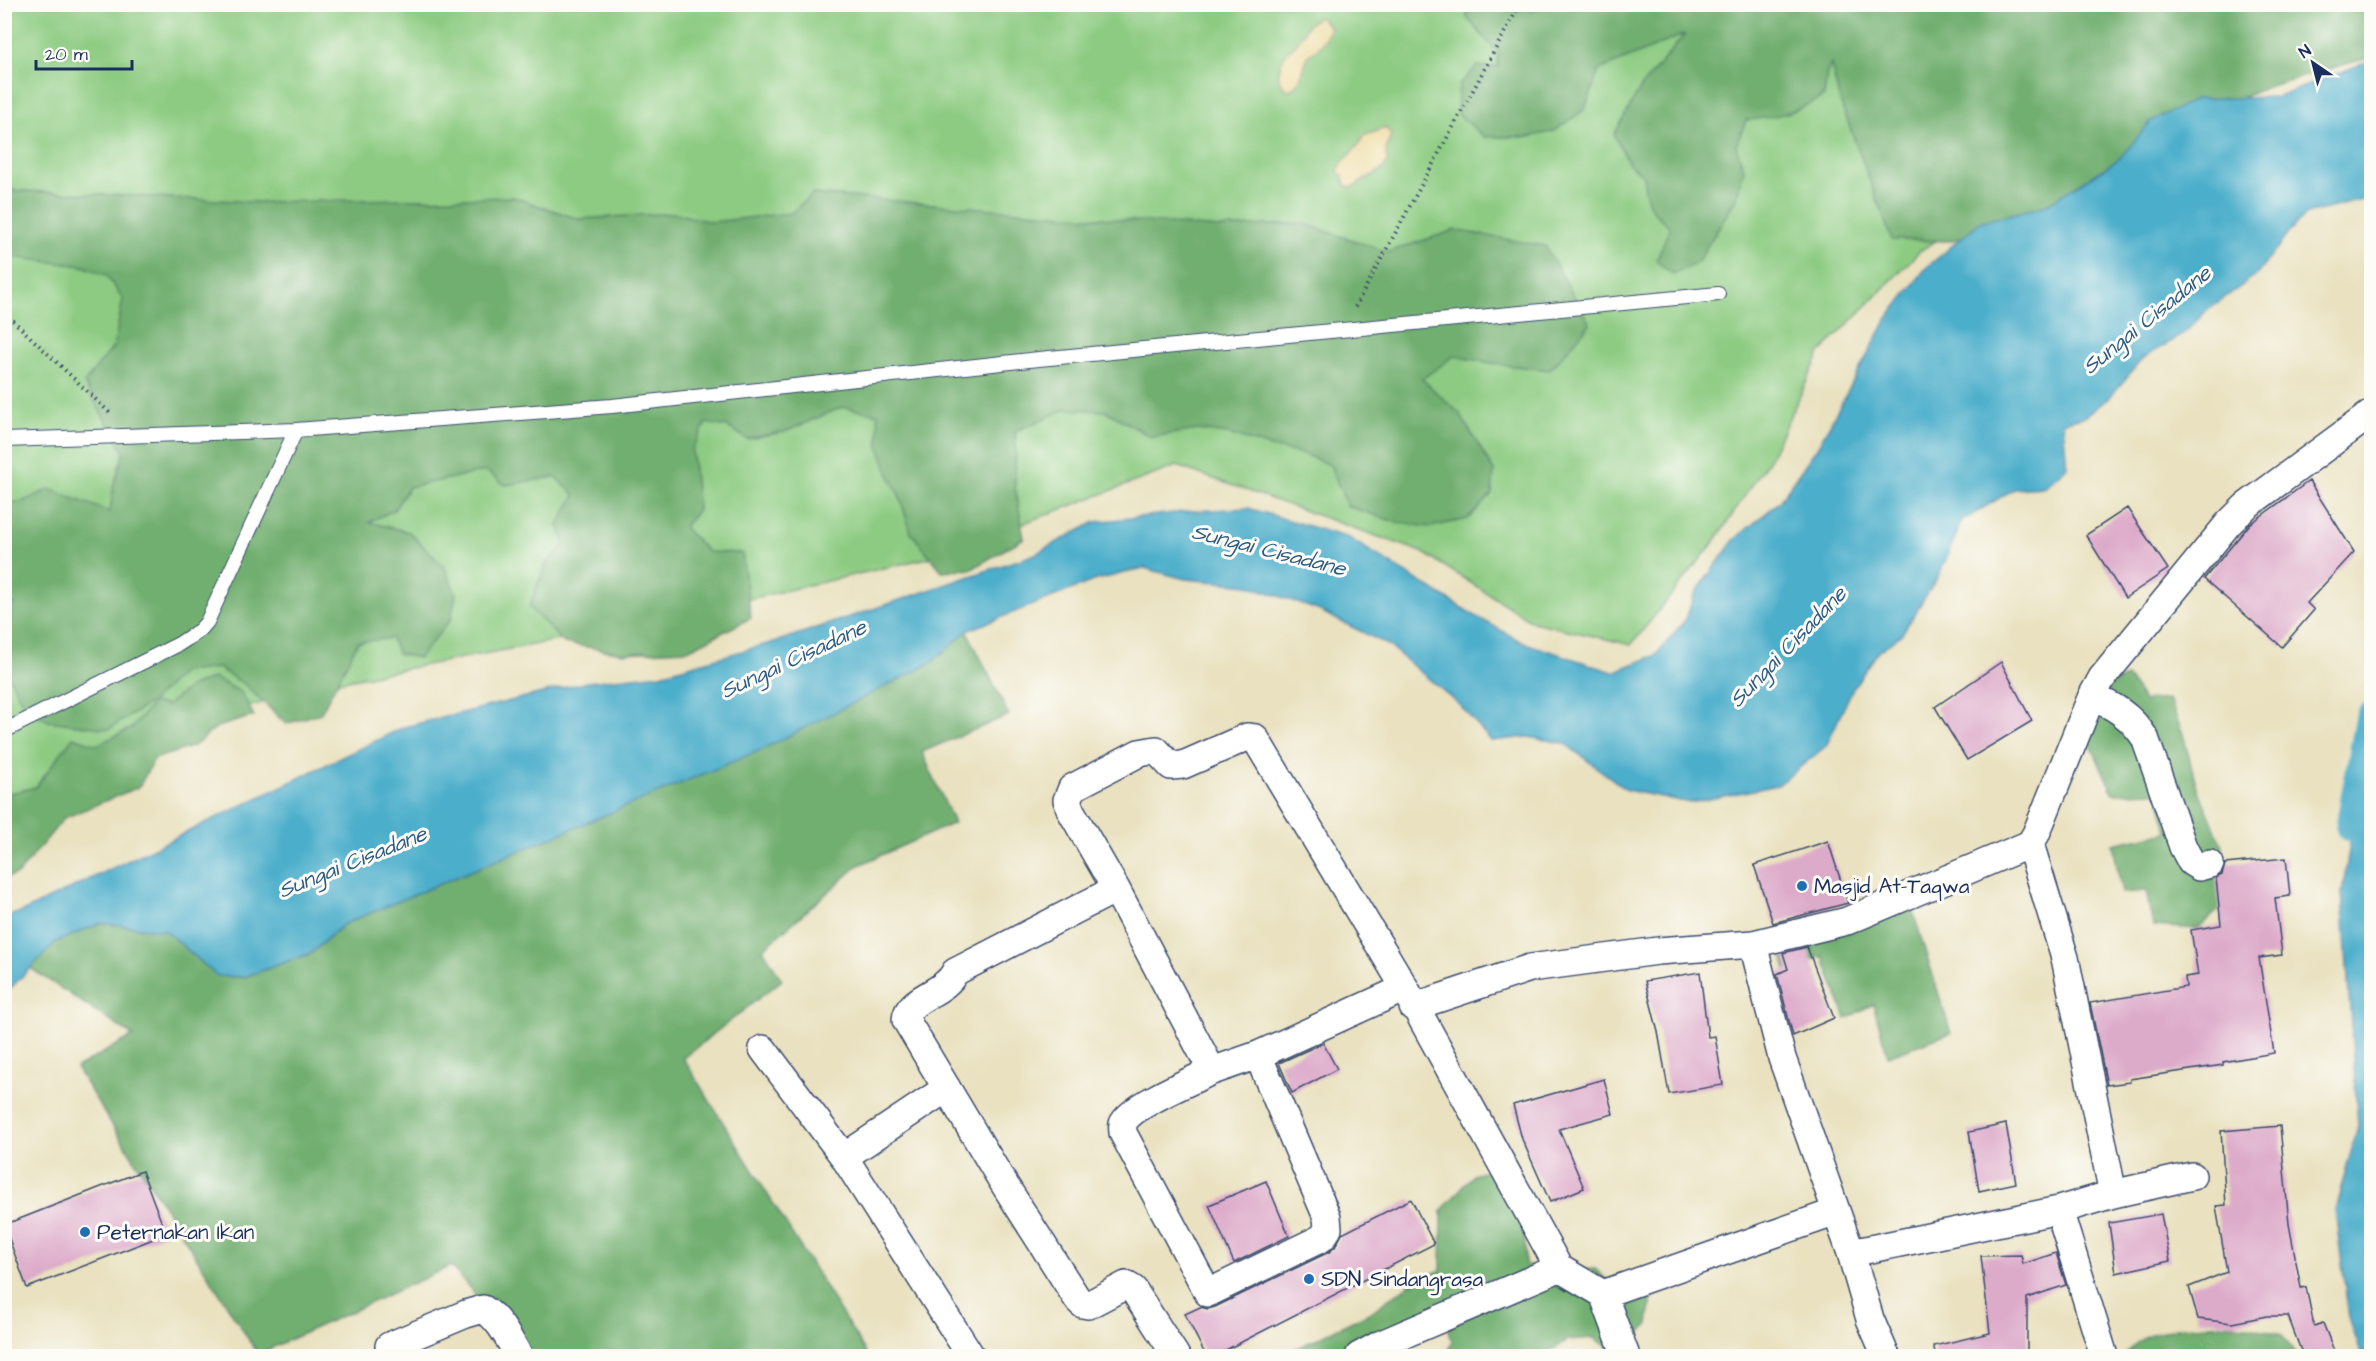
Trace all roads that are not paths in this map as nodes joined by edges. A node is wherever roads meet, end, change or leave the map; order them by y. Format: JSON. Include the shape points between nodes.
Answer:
{"nodes":[{"id":1,"x":1718,"y":294,"type":"dead end"},
{"id":2,"x":2372,"y":413,"type":"edge"},
{"id":3,"x":296,"y":430,"type":"junction"},
{"id":4,"x":4,"y":440,"type":"edge"},
{"id":5,"x":2091,"y":698,"type":"junction"},
{"id":6,"x":4,"y":731,"type":"edge"},
{"id":7,"x":2030,"y":844,"type":"junction"},
{"id":8,"x":2210,"y":864,"type":"dead end"},
{"id":9,"x":1116,"y":889,"type":"junction"},
{"id":10,"x":1753,"y":944,"type":"junction"},
{"id":11,"x":1409,"y":998,"type":"junction"},
{"id":12,"x":763,"y":1049,"type":"dead end"},
{"id":13,"x":1258,"y":1055,"type":"junction"},
{"id":14,"x":1212,"y":1071,"type":"junction"},
{"id":15,"x":947,"y":1088,"type":"junction"},
{"id":16,"x":844,"y":1158,"type":"junction"},
{"id":17,"x":2192,"y":1176,"type":"dead end"},
{"id":18,"x":2113,"y":1194,"type":"junction"},
{"id":19,"x":2060,"y":1210,"type":"junction"},
{"id":20,"x":1836,"y":1212,"type":"junction"},
{"id":21,"x":1851,"y":1253,"type":"junction"},
{"id":22,"x":1559,"y":1268,"type":"junction"},
{"id":23,"x":1603,"y":1294,"type":"junction"},
{"id":24,"x":389,"y":1346,"type":"dead end"},
{"id":25,"x":1374,"y":1353,"type":"edge"},
{"id":26,"x":519,"y":1356,"type":"edge"},
{"id":27,"x":971,"y":1356,"type":"edge"},
{"id":28,"x":1176,"y":1356,"type":"edge"},
{"id":29,"x":1626,"y":1356,"type":"edge"},
{"id":30,"x":1886,"y":1356,"type":"edge"},
{"id":31,"x":2104,"y":1356,"type":"edge"}],
"edges":[{"from":1,"to":3,"type":"lane","via":[[1028,360],[612,406]]},
{"from":2,"to":5,"type":"street","via":[[2246,506],[2228,524],[2102,678]]},
{"from":3,"to":4,"type":"lane"},
{"from":3,"to":6,"type":"lane","via":[[200,630]]},
{"from":5,"to":7,"type":"street"},
{"from":5,"to":8,"type":"street","via":[[2105,702],[2136,725],[2145,738],[2183,847],[2191,862],[2199,867]]},
{"from":7,"to":10,"type":"street","via":[[1847,921]]},
{"from":7,"to":18,"type":"street","via":[[2065,958]]},
{"from":9,"to":11,"type":"street","via":[[1066,800],[1072,788],[1139,753],[1156,750],[1171,766],[1183,765],[1247,737],[1255,738]]},
{"from":9,"to":14,"type":"street"},
{"from":9,"to":15,"type":"street","via":[[955,972],[951,982],[911,1006],[906,1020]]},
{"from":10,"to":11,"type":"street","via":[[1659,951],[1530,968]]},
{"from":10,"to":20,"type":"street","via":[[1782,1058]]},
{"from":11,"to":13,"type":"street"},
{"from":11,"to":22,"type":"street"},
{"from":12,"to":16,"type":"street"},
{"from":13,"to":14,"type":"street"},
{"from":13,"to":14,"type":"street","via":[[1327,1217],[1328,1229],[1322,1238],[1208,1293],[1122,1125],[1127,1117],[1162,1095]]},
{"from":15,"to":16,"type":"street"},
{"from":15,"to":28,"type":"street","via":[[1078,1300],[1088,1305],[1126,1285]]},
{"from":16,"to":27,"type":"street"},
{"from":17,"to":18,"type":"street"},
{"from":18,"to":19,"type":"street"},
{"from":19,"to":21,"type":"street"},
{"from":19,"to":31,"type":"street"},
{"from":20,"to":21,"type":"street"},
{"from":20,"to":23,"type":"street"},
{"from":21,"to":30,"type":"street","via":[[1870,1319]]},
{"from":22,"to":23,"type":"street"},
{"from":22,"to":25,"type":"street"},
{"from":23,"to":29,"type":"street"},
{"from":24,"to":26,"type":"street","via":[[483,1309],[501,1327]]}]}
